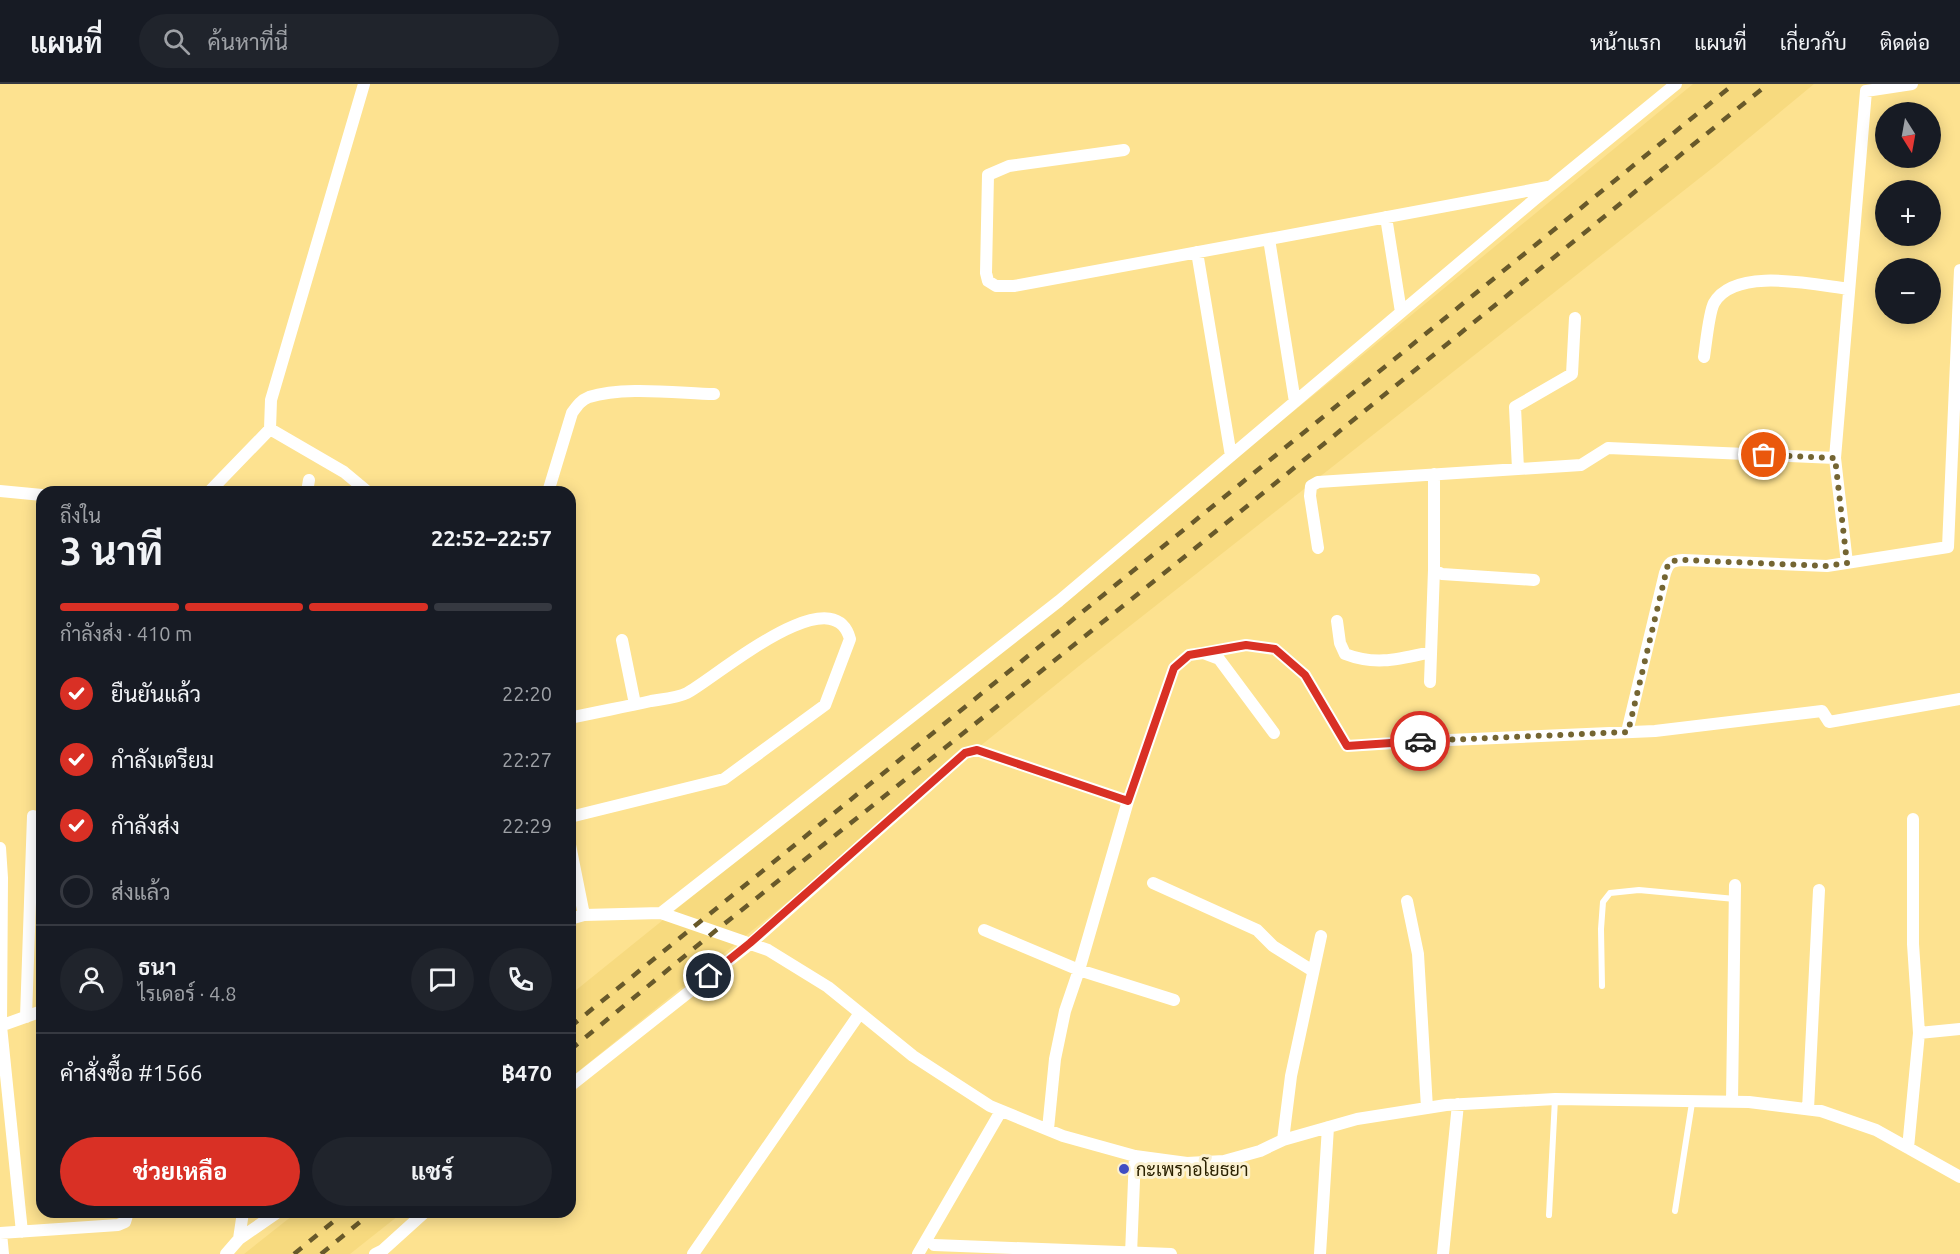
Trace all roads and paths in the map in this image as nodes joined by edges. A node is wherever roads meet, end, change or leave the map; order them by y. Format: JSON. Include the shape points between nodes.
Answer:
{"nodes":[{"id":1,"x":363,"y":84,"type":"edge"},
{"id":2,"x":1676,"y":84,"type":"edge"},
{"id":3,"x":1912,"y":84,"type":"edge"},
{"id":4,"x":1124,"y":150,"type":"dead end"},
{"id":5,"x":1551,"y":186,"type":"junction"},
{"id":6,"x":1386,"y":217,"type":"junction"},
{"id":7,"x":1269,"y":239,"type":"junction"},
{"id":8,"x":1197,"y":252,"type":"junction"},
{"id":9,"x":1960,"y":270,"type":"edge"},
{"id":10,"x":1849,"y":289,"type":"junction"},
{"id":11,"x":1401,"y":312,"type":"junction"},
{"id":12,"x":1575,"y":318,"type":"dead end"},
{"id":13,"x":1704,"y":357,"type":"dead end"},
{"id":14,"x":714,"y":394,"type":"dead end"},
{"id":15,"x":1295,"y":402,"type":"junction"},
{"id":16,"x":270,"y":429,"type":"junction"},
{"id":17,"x":1231,"y":456,"type":"junction"},
{"id":18,"x":1835,"y":458,"type":"junction"},
{"id":19,"x":1518,"y":469,"type":"junction"},
{"id":20,"x":1434,"y":474,"type":"junction"},
{"id":21,"x":215,"y":486,"type":"edge"},
{"id":22,"x":361,"y":486,"type":"edge"},
{"id":23,"x":550,"y":486,"type":"edge"},
{"id":24,"x":0,"y":491,"type":"edge"},
{"id":25,"x":36,"y":494,"type":"edge"},
{"id":26,"x":1318,"y":548,"type":"dead end"},
{"id":27,"x":1954,"y":548,"type":"edge"},
{"id":28,"x":1847,"y":563,"type":"junction"},
{"id":29,"x":1434,"y":570,"type":"junction"},
{"id":30,"x":1534,"y":580,"type":"dead end"},
{"id":31,"x":1337,"y":621,"type":"dead end"},
{"id":32,"x":622,"y":640,"type":"dead end"},
{"id":33,"x":1431,"y":652,"type":"junction"},
{"id":34,"x":1203,"y":653,"type":"junction"},
{"id":35,"x":1430,"y":682,"type":"dead end"},
{"id":36,"x":1960,"y":699,"type":"edge"},
{"id":37,"x":635,"y":704,"type":"junction"},
{"id":38,"x":576,"y":717,"type":"edge"},
{"id":39,"x":1628,"y":732,"type":"junction"},
{"id":40,"x":1274,"y":733,"type":"dead end"},
{"id":41,"x":1128,"y":801,"type":"junction"},
{"id":42,"x":33,"y":816,"type":"dead end"},
{"id":43,"x":576,"y":816,"type":"edge"},
{"id":44,"x":1913,"y":819,"type":"dead end"},
{"id":45,"x":0,"y":848,"type":"edge"},
{"id":46,"x":576,"y":873,"type":"edge"},
{"id":47,"x":1153,"y":884,"type":"dead end"},
{"id":48,"x":1735,"y":885,"type":"dead end"},
{"id":49,"x":1819,"y":890,"type":"dead end"},
{"id":50,"x":1735,"y":899,"type":"junction"},
{"id":51,"x":1407,"y":901,"type":"dead end"},
{"id":52,"x":661,"y":913,"type":"junction"},
{"id":53,"x":585,"y":915,"type":"junction"},
{"id":54,"x":576,"y":917,"type":"edge"},
{"id":55,"x":984,"y":930,"type":"dead end"},
{"id":56,"x":1321,"y":936,"type":"dead end"},
{"id":57,"x":750,"y":943,"type":"junction"},
{"id":58,"x":1079,"y":970,"type":"junction"},
{"id":59,"x":1313,"y":971,"type":"junction"},
{"id":60,"x":1,"y":975,"type":"edge"},
{"id":61,"x":1602,"y":986,"type":"dead end"},
{"id":62,"x":1174,"y":1000,"type":"dead end"},
{"id":63,"x":36,"y":1013,"type":"edge"},
{"id":64,"x":860,"y":1013,"type":"junction"},
{"id":65,"x":26,"y":1017,"type":"junction"},
{"id":66,"x":0,"y":1026,"type":"edge"},
{"id":67,"x":1960,"y":1029,"type":"edge"},
{"id":68,"x":1919,"y":1033,"type":"junction"},
{"id":69,"x":576,"y":1081,"type":"edge"},
{"id":70,"x":1555,"y":1099,"type":"junction"},
{"id":71,"x":1732,"y":1102,"type":"junction"},
{"id":72,"x":1692,"y":1103,"type":"junction"},
{"id":73,"x":1458,"y":1104,"type":"junction"},
{"id":74,"x":1427,"y":1108,"type":"junction"},
{"id":75,"x":1808,"y":1109,"type":"junction"},
{"id":76,"x":1001,"y":1111,"type":"junction"},
{"id":77,"x":1328,"y":1127,"type":"junction"},
{"id":78,"x":1048,"y":1129,"type":"junction"},
{"id":79,"x":1283,"y":1140,"type":"junction"},
{"id":80,"x":1908,"y":1148,"type":"junction"},
{"id":81,"x":1135,"y":1156,"type":"junction"},
{"id":82,"x":1960,"y":1177,"type":"edge"},
{"id":83,"x":1675,"y":1211,"type":"dead end"},
{"id":84,"x":1549,"y":1215,"type":"dead end"},
{"id":85,"x":126,"y":1218,"type":"edge"},
{"id":86,"x":242,"y":1218,"type":"edge"},
{"id":87,"x":269,"y":1218,"type":"edge"},
{"id":88,"x":419,"y":1218,"type":"edge"},
{"id":89,"x":22,"y":1232,"type":"junction"},
{"id":90,"x":1,"y":1233,"type":"edge"},
{"id":91,"x":239,"y":1239,"type":"junction"},
{"id":92,"x":934,"y":1245,"type":"dead end"},
{"id":93,"x":383,"y":1252,"type":"edge"},
{"id":94,"x":1131,"y":1253,"type":"edge"},
{"id":95,"x":3,"y":1254,"type":"edge"},
{"id":96,"x":226,"y":1254,"type":"edge"},
{"id":97,"x":693,"y":1254,"type":"edge"},
{"id":98,"x":918,"y":1254,"type":"edge"},
{"id":99,"x":1171,"y":1254,"type":"edge"},
{"id":100,"x":1320,"y":1254,"type":"edge"},
{"id":101,"x":1443,"y":1254,"type":"edge"}],
"edges":[{"from":1,"to":16,"type":"street","via":[[271,400]]},
{"from":2,"to":5,"type":"street"},
{"from":3,"to":10,"type":"street","via":[[1866,91]]},
{"from":4,"to":8,"type":"street","via":[[1009,166],[988,175],[988,281],[996,286],[1014,286]]},
{"from":5,"to":6,"type":"street"},
{"from":5,"to":11,"type":"street"},
{"from":6,"to":7,"type":"street"},
{"from":6,"to":11,"type":"street"},
{"from":7,"to":8,"type":"street"},
{"from":7,"to":15,"type":"street"},
{"from":8,"to":17,"type":"street"},
{"from":9,"to":27,"type":"street"},
{"from":10,"to":13,"type":"street","via":[[1764,280],[1728,288],[1714,303]]},
{"from":10,"to":18,"type":"street"},
{"from":11,"to":15,"type":"street"},
{"from":12,"to":19,"type":"street","via":[[1572,374],[1515,407]]},
{"from":14,"to":23,"type":"street","via":[[620,392],[588,397],[572,413]]},
{"from":15,"to":17,"type":"street"},
{"from":16,"to":21,"type":"street"},
{"from":16,"to":22,"type":"street"},
{"from":17,"to":52,"type":"street","via":[[1059,601]]},
{"from":18,"to":19,"type":"street","via":[[1608,448],[1581,465]]},
{"from":18,"to":28,"type":"street"},
{"from":19,"to":20,"type":"street"},
{"from":20,"to":26,"type":"street","via":[[1318,482],[1311,486]]},
{"from":20,"to":29,"type":"street"},
{"from":24,"to":25,"type":"street"},
{"from":27,"to":28,"type":"street"},
{"from":28,"to":39,"type":"street","via":[[1827,566],[1671,561]]},
{"from":29,"to":30,"type":"street","via":[[1442,574]]},
{"from":29,"to":33,"type":"street"},
{"from":31,"to":33,"type":"street","via":[[1345,654],[1360,660],[1389,661]]},
{"from":32,"to":37,"type":"street"},
{"from":33,"to":35,"type":"street"},
{"from":34,"to":39,"type":"street","via":[[1246,645],[1275,649],[1305,675],[1347,746]]},
{"from":34,"to":40,"type":"street","via":[[1219,659]]},
{"from":34,"to":41,"type":"street","via":[[1189,655],[1174,668]]},
{"from":36,"to":39,"type":"street","via":[[1829,722],[1822,711]]},
{"from":37,"to":38,"type":"street"},
{"from":37,"to":43,"type":"street","via":[[686,694],[757,644],[807,621],[827,618],[847,629],[850,639],[825,705],[724,779]]},
{"from":41,"to":57,"type":"street","via":[[972,750]]},
{"from":41,"to":58,"type":"street"},
{"from":42,"to":65,"type":"street"},
{"from":44,"to":68,"type":"street","via":[[1913,945]]},
{"from":45,"to":60,"type":"street"},
{"from":46,"to":53,"type":"street"},
{"from":47,"to":59,"type":"street","via":[[1257,930],[1273,946]]},
{"from":48,"to":50,"type":"street"},
{"from":49,"to":75,"type":"street"},
{"from":50,"to":61,"type":"lane","via":[[1639,890],[1610,893],[1603,902]]},
{"from":50,"to":71,"type":"street"},
{"from":51,"to":74,"type":"street","via":[[1418,954]]},
{"from":52,"to":53,"type":"street"},
{"from":52,"to":57,"type":"street"},
{"from":53,"to":54,"type":"street"},
{"from":55,"to":58,"type":"street"},
{"from":56,"to":59,"type":"street"},
{"from":57,"to":64,"type":"street","via":[[828,987]]},
{"from":57,"to":69,"type":"street"},
{"from":58,"to":62,"type":"street"},
{"from":58,"to":78,"type":"street","via":[[1055,1059]]},
{"from":59,"to":79,"type":"street","via":[[1291,1076]]},
{"from":60,"to":66,"type":"street"},
{"from":63,"to":65,"type":"street"},
{"from":64,"to":76,"type":"street","via":[[913,1056]]},
{"from":64,"to":97,"type":"street"},
{"from":65,"to":66,"type":"street"},
{"from":66,"to":89,"type":"street"},
{"from":67,"to":68,"type":"street"},
{"from":68,"to":80,"type":"street"},
{"from":70,"to":72,"type":"street"},
{"from":70,"to":73,"type":"street"},
{"from":70,"to":84,"type":"lane"},
{"from":71,"to":72,"type":"street"},
{"from":71,"to":75,"type":"street"},
{"from":72,"to":83,"type":"lane"},
{"from":73,"to":74,"type":"street"},
{"from":73,"to":101,"type":"street"},
{"from":74,"to":77,"type":"street"},
{"from":75,"to":80,"type":"street","via":[[1876,1130]]},
{"from":76,"to":78,"type":"street"},
{"from":76,"to":98,"type":"street"},
{"from":77,"to":79,"type":"street"},
{"from":77,"to":100,"type":"street"},
{"from":78,"to":81,"type":"street"},
{"from":79,"to":81,"type":"street","via":[[1224,1161],[1187,1163]]},
{"from":80,"to":82,"type":"street"},
{"from":81,"to":94,"type":"street"},
{"from":85,"to":89,"type":"street","via":[[118,1225]]},
{"from":86,"to":91,"type":"street"},
{"from":87,"to":91,"type":"street"},
{"from":88,"to":93,"type":"street"},
{"from":89,"to":90,"type":"street"},
{"from":90,"to":95,"type":"street"},
{"from":91,"to":96,"type":"street"},
{"from":92,"to":94,"type":"street"},
{"from":94,"to":99,"type":"street"}]}
